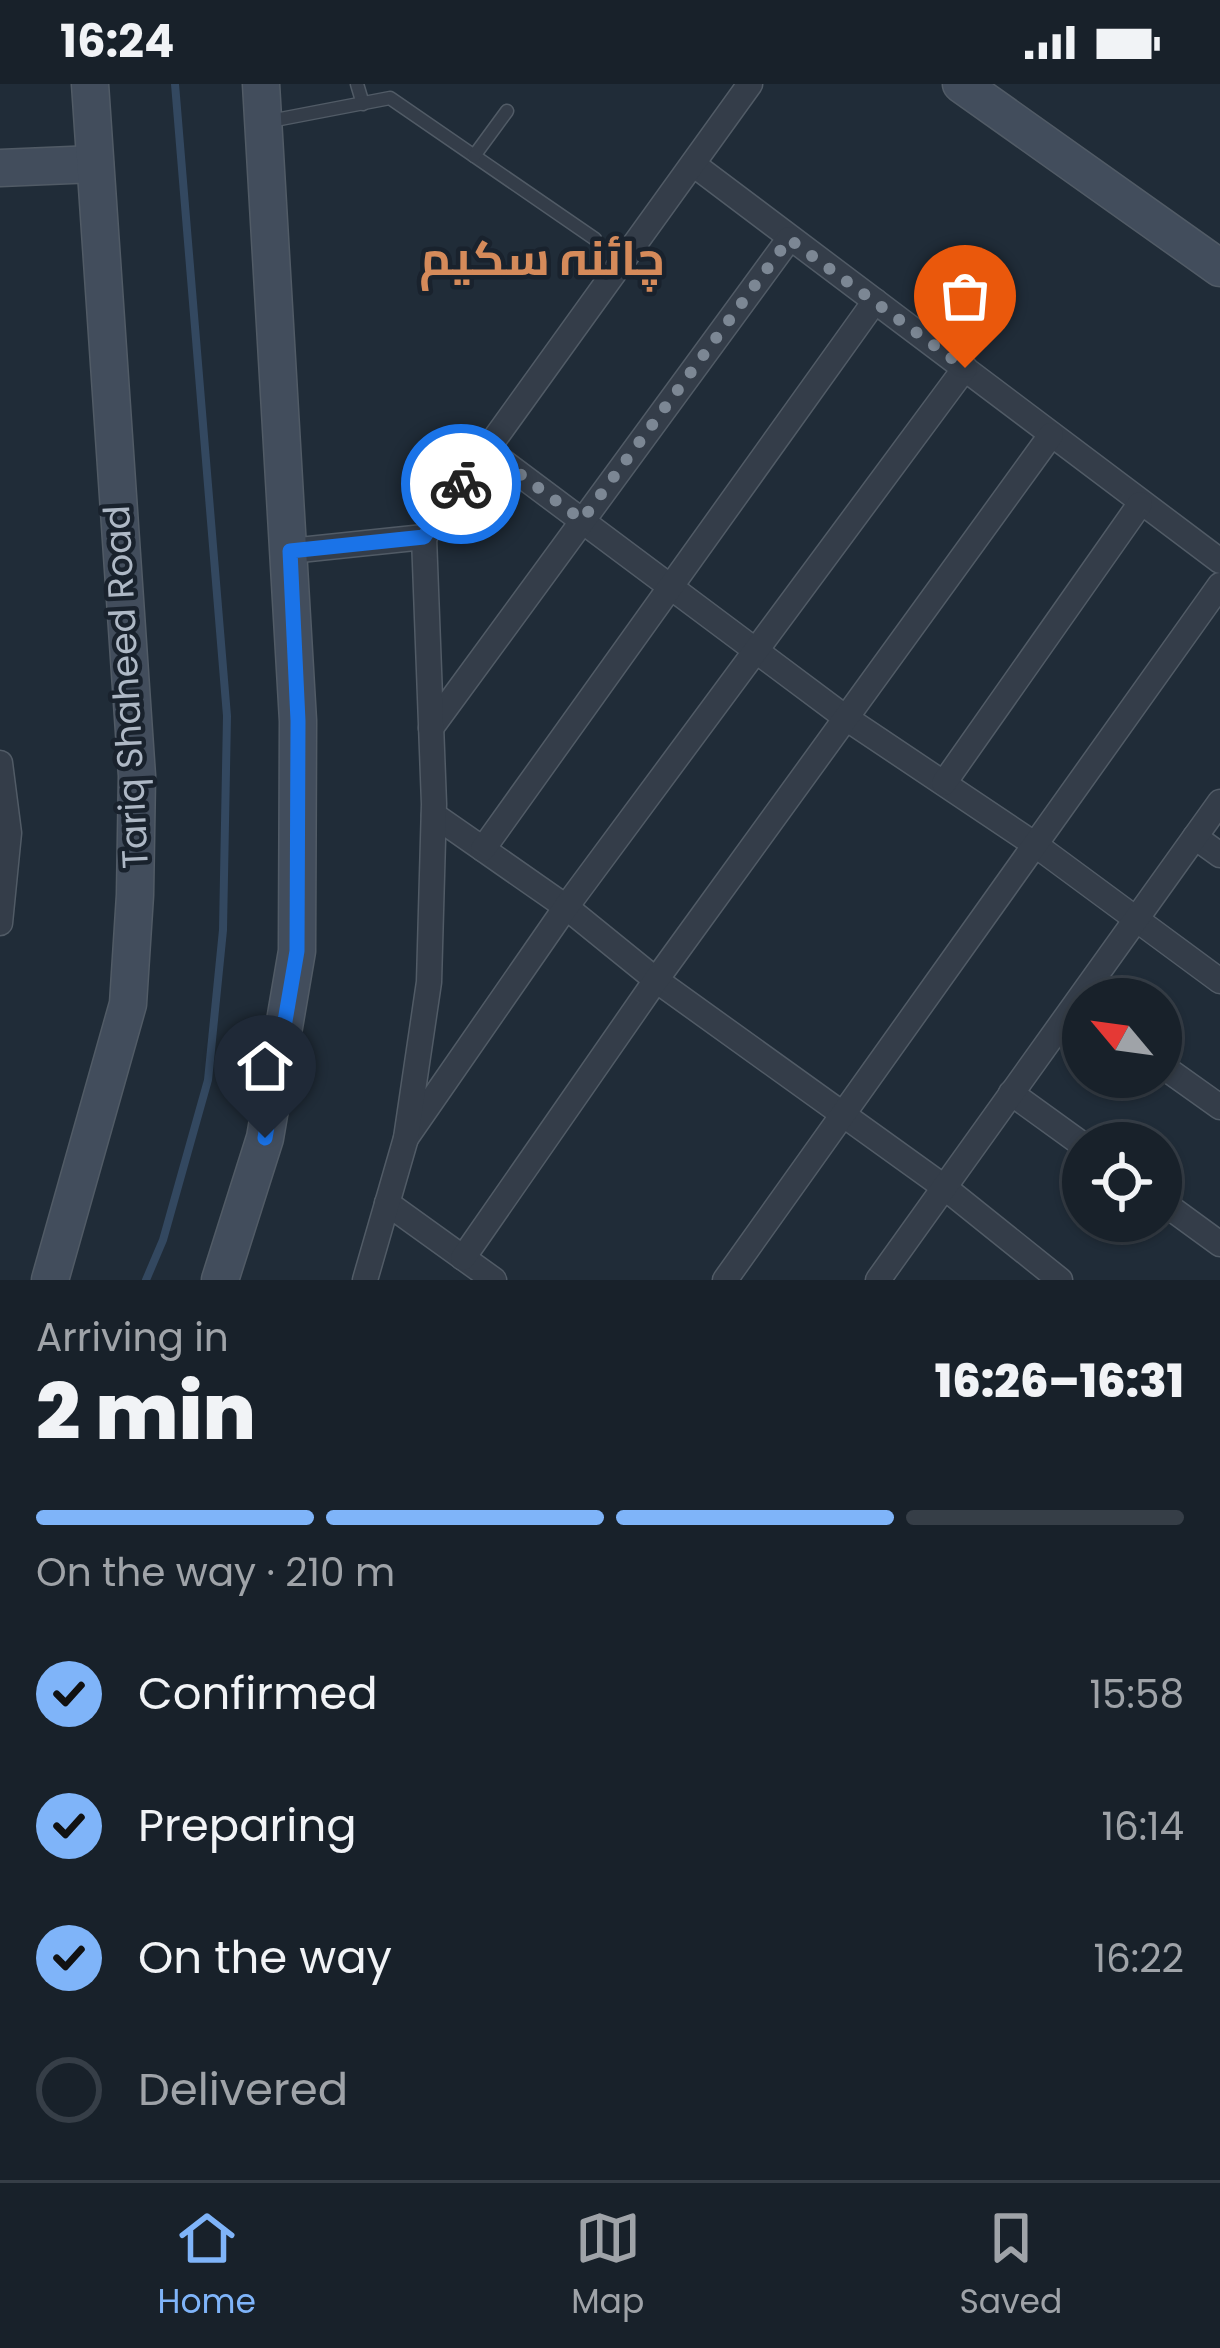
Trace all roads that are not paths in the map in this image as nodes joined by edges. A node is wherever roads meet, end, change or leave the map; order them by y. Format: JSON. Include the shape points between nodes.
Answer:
{"nodes":[{"id":1,"x":90,"y":84,"type":"edge"},
{"id":2,"x":261,"y":84,"type":"edge"},
{"id":3,"x":357,"y":84,"type":"edge"},
{"id":4,"x":750,"y":84,"type":"edge"},
{"id":5,"x":961,"y":84,"type":"edge"},
{"id":6,"x":363,"y":104,"type":"junction"},
{"id":7,"x":507,"y":112,"type":"dead end"},
{"id":8,"x":263,"y":123,"type":"junction"},
{"id":9,"x":474,"y":156,"type":"junction"},
{"id":10,"x":95,"y":164,"type":"junction"},
{"id":11,"x":693,"y":164,"type":"junction"},
{"id":12,"x":0,"y":168,"type":"edge"},
{"id":13,"x":595,"y":239,"type":"dead end"},
{"id":14,"x":789,"y":239,"type":"junction"},
{"id":15,"x":1220,"y":268,"type":"edge"},
{"id":16,"x":875,"y":301,"type":"junction"},
{"id":17,"x":965,"y":368,"type":"junction"},
{"id":18,"x":1051,"y":435,"type":"junction"},
{"id":19,"x":486,"y":449,"type":"junction"},
{"id":20,"x":1140,"y":504,"type":"junction"},
{"id":21,"x":582,"y":520,"type":"junction"},
{"id":22,"x":424,"y":537,"type":"junction"},
{"id":23,"x":290,"y":551,"type":"junction"},
{"id":24,"x":1220,"y":561,"type":"edge"},
{"id":25,"x":1220,"y":585,"type":"edge"},
{"id":26,"x":672,"y":587,"type":"junction"},
{"id":27,"x":755,"y":650,"type":"junction"},
{"id":28,"x":846,"y":718,"type":"junction"},
{"id":29,"x":431,"y":728,"type":"junction"},
{"id":30,"x":0,"y":763,"type":"edge"},
{"id":31,"x":944,"y":783,"type":"junction"},
{"id":32,"x":1220,"y":802,"type":"edge"},
{"id":33,"x":434,"y":815,"type":"junction"},
{"id":34,"x":4,"y":834,"type":"edge"},
{"id":35,"x":1195,"y":837,"type":"junction"},
{"id":36,"x":1036,"y":846,"type":"junction"},
{"id":37,"x":483,"y":849,"type":"junction"},
{"id":38,"x":1220,"y":855,"type":"edge"},
{"id":39,"x":566,"y":907,"type":"junction"},
{"id":40,"x":1136,"y":919,"type":"junction"},
{"id":41,"x":0,"y":923,"type":"edge"},
{"id":42,"x":1097,"y":978,"type":"edge"},
{"id":43,"x":656,"y":980,"type":"junction"},
{"id":44,"x":1220,"y":981,"type":"edge"},
{"id":45,"x":1062,"y":1028,"type":"edge"},
{"id":46,"x":1182,"y":1080,"type":"edge"},
{"id":47,"x":1011,"y":1093,"type":"junction"},
{"id":48,"x":1220,"y":1108,"type":"edge"},
{"id":49,"x":840,"y":1116,"type":"junction"},
{"id":50,"x":1062,"y":1130,"type":"edge"},
{"id":51,"x":406,"y":1138,"type":"junction"},
{"id":52,"x":944,"y":1187,"type":"junction"},
{"id":53,"x":387,"y":1203,"type":"junction"},
{"id":54,"x":1182,"y":1216,"type":"edge"},
{"id":55,"x":1220,"y":1244,"type":"edge"},
{"id":56,"x":463,"y":1258,"type":"junction"},
{"id":57,"x":50,"y":1280,"type":"edge"},
{"id":58,"x":220,"y":1280,"type":"edge"},
{"id":59,"x":365,"y":1280,"type":"edge"},
{"id":60,"x":494,"y":1280,"type":"edge"},
{"id":61,"x":725,"y":1280,"type":"edge"},
{"id":62,"x":878,"y":1280,"type":"edge"},
{"id":63,"x":1060,"y":1280,"type":"edge"}],
"edges":[{"from":1,"to":10,"type":"main road","name":"Tariq Shaheed Road"},
{"from":2,"to":8,"type":"main road"},
{"from":3,"to":6,"type":"lane"},
{"from":4,"to":11,"type":"street"},
{"from":5,"to":15,"type":"main road"},
{"from":6,"to":8,"type":"lane"},
{"from":6,"to":9,"type":"lane","via":[[390,98]]},
{"from":7,"to":9,"type":"lane"},
{"from":8,"to":23,"type":"main road"},
{"from":9,"to":13,"type":"lane"},
{"from":10,"to":12,"type":"main road"},
{"from":10,"to":57,"type":"main road","name":"Tariq Shaheed Road","via":[[136,776],[135,895],[128,1004]]},
{"from":11,"to":14,"type":"street"},
{"from":11,"to":19,"type":"street"},
{"from":14,"to":16,"type":"street"},
{"from":14,"to":21,"type":"street"},
{"from":16,"to":17,"type":"street"},
{"from":16,"to":26,"type":"street"},
{"from":17,"to":18,"type":"street"},
{"from":17,"to":27,"type":"street"},
{"from":18,"to":20,"type":"street"},
{"from":18,"to":28,"type":"street"},
{"from":19,"to":21,"type":"street"},
{"from":19,"to":22,"type":"street"},
{"from":20,"to":24,"type":"street"},
{"from":20,"to":31,"type":"street"},
{"from":21,"to":26,"type":"street"},
{"from":21,"to":29,"type":"street"},
{"from":22,"to":23,"type":"street"},
{"from":22,"to":29,"type":"street"},
{"from":23,"to":58,"type":"main road","via":[[297,951],[265,1138]]},
{"from":25,"to":36,"type":"street"},
{"from":26,"to":27,"type":"street"},
{"from":26,"to":37,"type":"street"},
{"from":27,"to":28,"type":"street"},
{"from":27,"to":39,"type":"street"},
{"from":28,"to":31,"type":"street"},
{"from":28,"to":43,"type":"street"},
{"from":29,"to":33,"type":"street"},
{"from":30,"to":34,"type":"street"},
{"from":31,"to":36,"type":"street"},
{"from":32,"to":35,"type":"street"},
{"from":33,"to":37,"type":"street"},
{"from":33,"to":51,"type":"street","via":[[429,982]]},
{"from":34,"to":41,"type":"street"},
{"from":35,"to":38,"type":"street"},
{"from":35,"to":40,"type":"street"},
{"from":36,"to":40,"type":"street"},
{"from":36,"to":49,"type":"street"},
{"from":37,"to":39,"type":"street"},
{"from":39,"to":43,"type":"street"},
{"from":39,"to":51,"type":"street"},
{"from":40,"to":42,"type":"street"},
{"from":40,"to":44,"type":"street"},
{"from":43,"to":49,"type":"street"},
{"from":43,"to":56,"type":"street"},
{"from":45,"to":47,"type":"street"},
{"from":46,"to":48,"type":"street"},
{"from":47,"to":50,"type":"street"},
{"from":47,"to":52,"type":"street"},
{"from":49,"to":52,"type":"street"},
{"from":49,"to":61,"type":"street"},
{"from":51,"to":53,"type":"street"},
{"from":52,"to":62,"type":"street"},
{"from":52,"to":63,"type":"street"},
{"from":53,"to":56,"type":"street"},
{"from":53,"to":59,"type":"street"},
{"from":54,"to":55,"type":"street"},
{"from":56,"to":60,"type":"street"}]}
